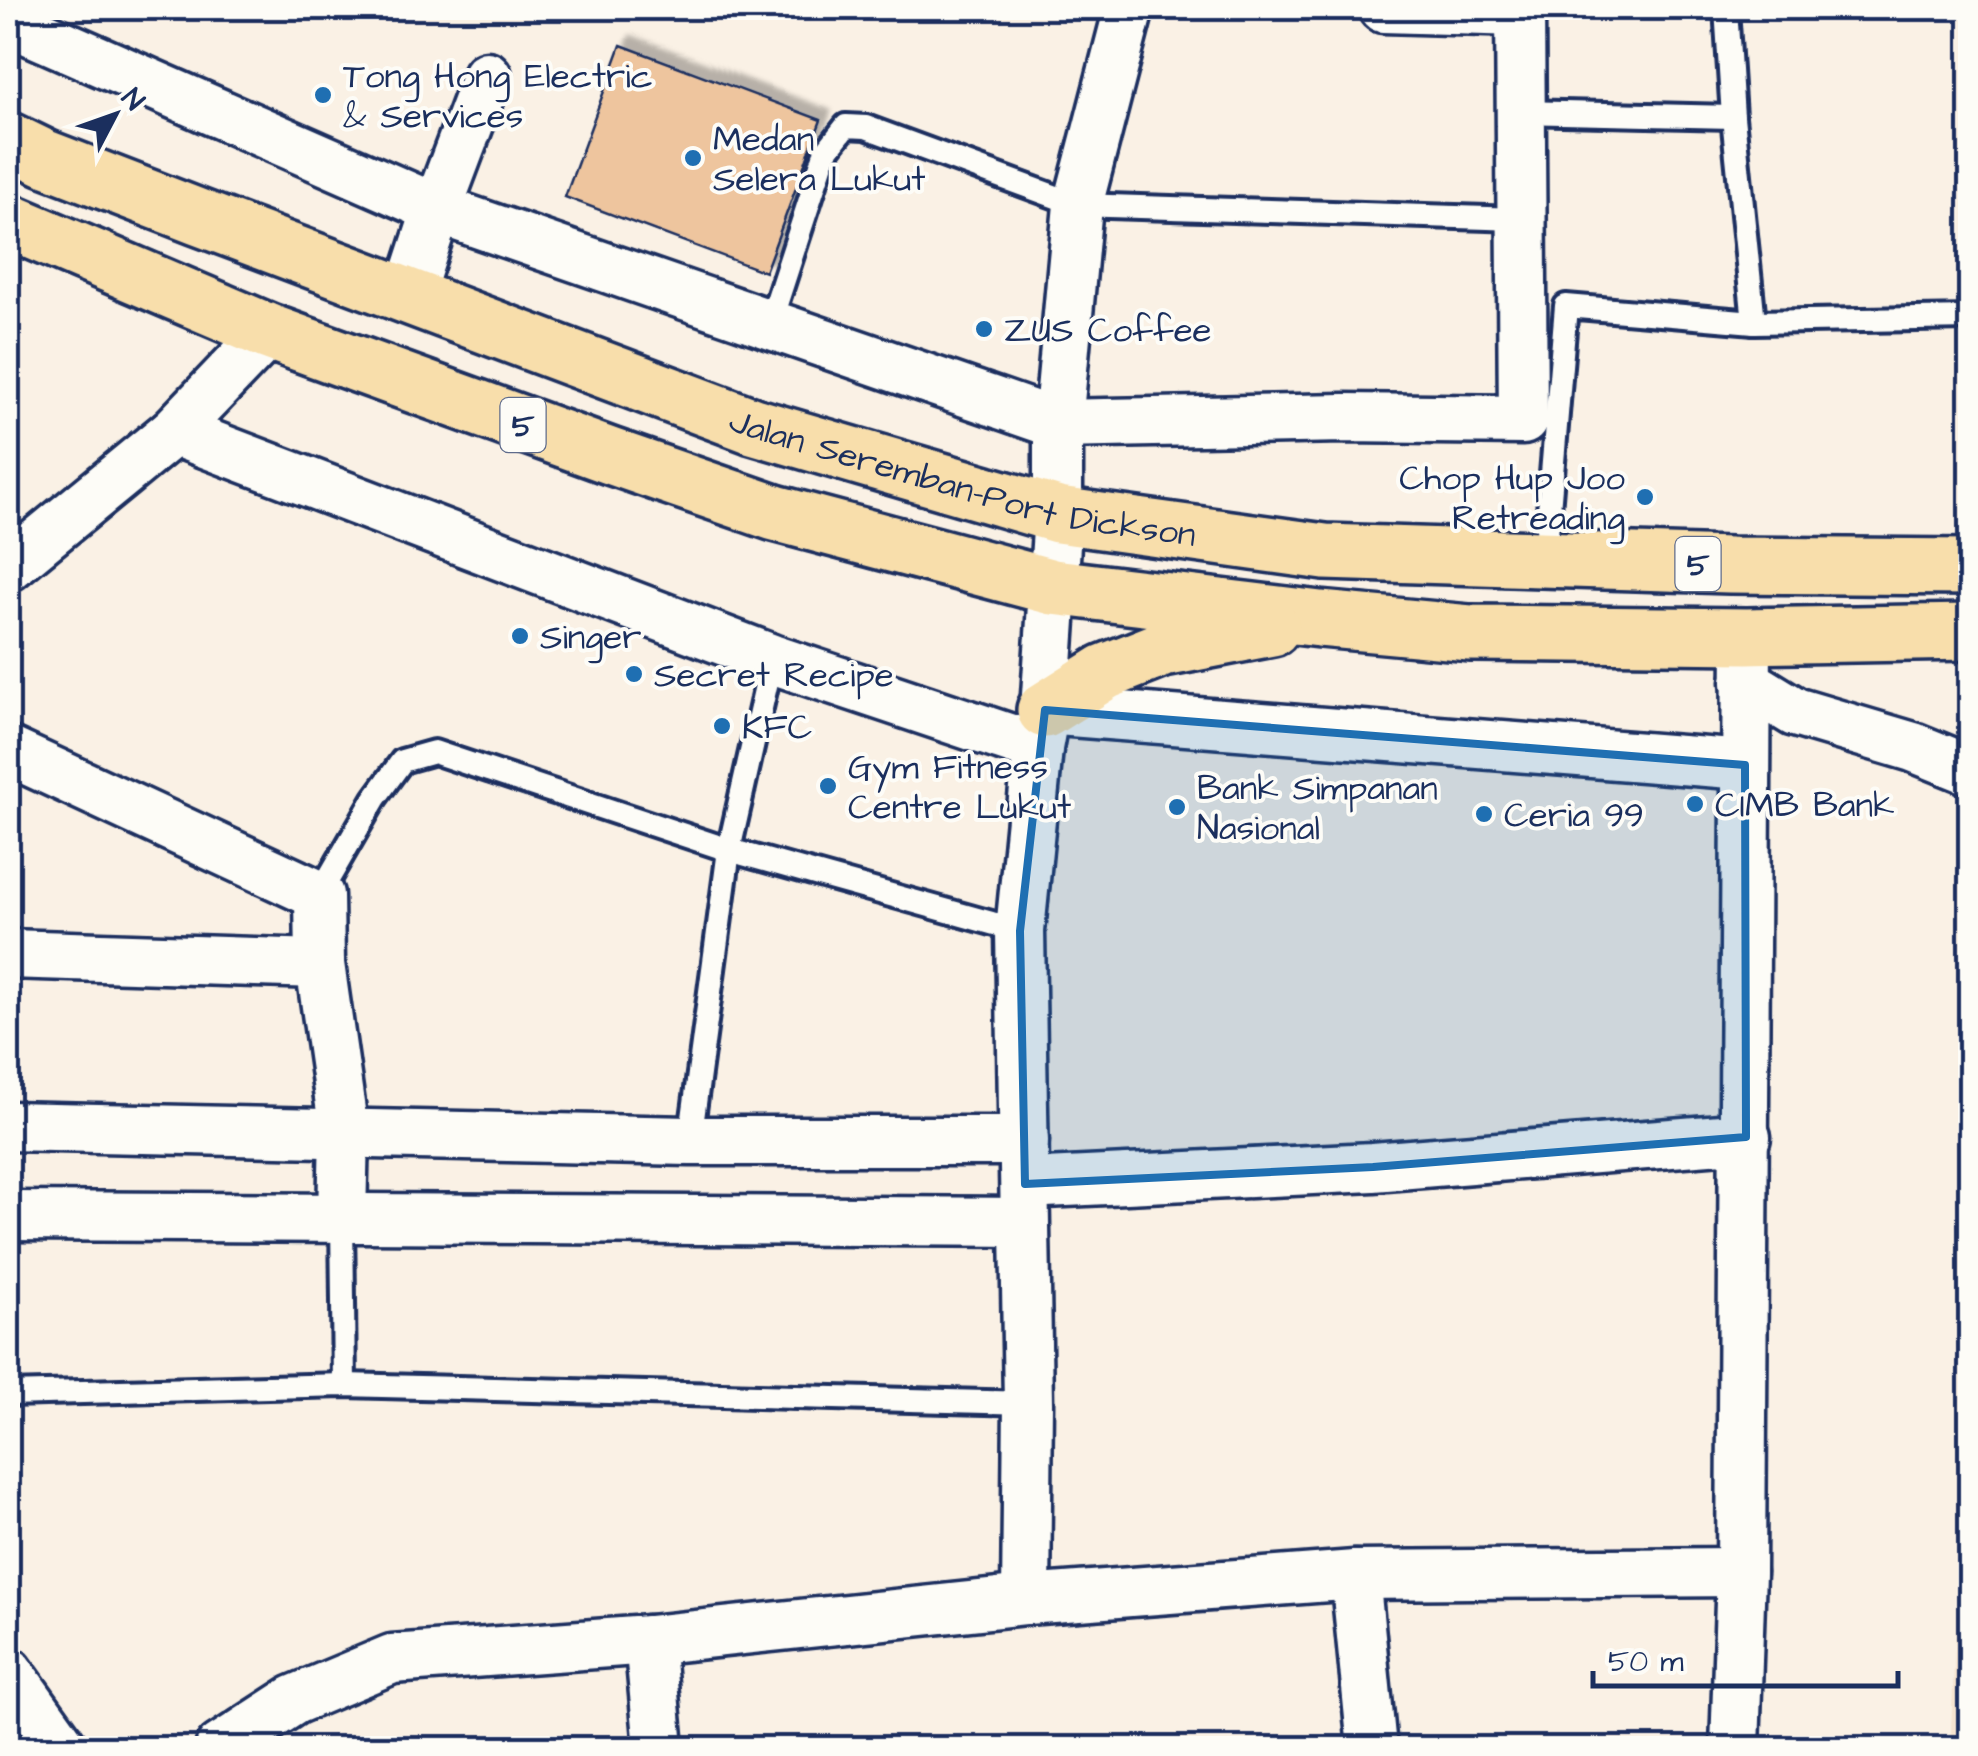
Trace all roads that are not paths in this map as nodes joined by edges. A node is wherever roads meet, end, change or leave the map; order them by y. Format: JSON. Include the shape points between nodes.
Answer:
{"nodes":[{"id":1,"x":1129,"y":8,"type":"edge"},
{"id":2,"x":1383,"y":8,"type":"edge"},
{"id":3,"x":1726,"y":8,"type":"edge"},
{"id":4,"x":1520,"y":10,"type":"edge"},
{"id":5,"x":8,"y":22,"type":"edge"},
{"id":6,"x":486,"y":76,"type":"dead end"},
{"id":7,"x":1520,"y":112,"type":"junction"},
{"id":8,"x":1733,"y":118,"type":"junction"},
{"id":9,"x":8,"y":140,"type":"edge"},
{"id":10,"x":1078,"y":205,"type":"junction"},
{"id":11,"x":437,"y":209,"type":"junction"},
{"id":12,"x":1521,"y":219,"type":"junction"},
{"id":13,"x":8,"y":220,"type":"edge"},
{"id":14,"x":409,"y":295,"type":"junction"},
{"id":15,"x":1970,"y":318,"type":"edge"},
{"id":16,"x":1754,"y":322,"type":"junction"},
{"id":17,"x":768,"y":326,"type":"junction"},
{"id":18,"x":269,"y":332,"type":"junction"},
{"id":19,"x":1540,"y":422,"type":"junction"},
{"id":20,"x":1058,"y":424,"type":"junction"},
{"id":21,"x":174,"y":430,"type":"junction"},
{"id":22,"x":1058,"y":515,"type":"junction"},
{"id":23,"x":1545,"y":558,"type":"junction"},
{"id":24,"x":8,"y":567,"type":"edge"},
{"id":25,"x":1970,"y":568,"type":"edge"},
{"id":26,"x":1053,"y":587,"type":"junction"},
{"id":27,"x":1320,"y":619,"type":"junction"},
{"id":28,"x":1970,"y":632,"type":"edge"},
{"id":29,"x":772,"y":659,"type":"junction"},
{"id":30,"x":1747,"y":660,"type":"junction"},
{"id":31,"x":1042,"y":729,"type":"junction"},
{"id":32,"x":8,"y":751,"type":"edge"},
{"id":33,"x":1746,"y":765,"type":"junction"},
{"id":34,"x":1970,"y":770,"type":"edge"},
{"id":35,"x":729,"y":850,"type":"junction"},
{"id":36,"x":319,"y":895,"type":"junction"},
{"id":37,"x":1020,"y":932,"type":"junction"},
{"id":38,"x":8,"y":954,"type":"edge"},
{"id":39,"x":320,"y":964,"type":"junction"},
{"id":40,"x":8,"y":1126,"type":"edge"},
{"id":41,"x":344,"y":1132,"type":"junction"},
{"id":42,"x":1746,"y":1136,"type":"junction"},
{"id":43,"x":690,"y":1141,"type":"junction"},
{"id":44,"x":1024,"y":1182,"type":"junction"},
{"id":45,"x":8,"y":1216,"type":"edge"},
{"id":46,"x":342,"y":1218,"type":"junction"},
{"id":47,"x":344,"y":1385,"type":"junction"},
{"id":48,"x":8,"y":1394,"type":"edge"},
{"id":49,"x":1028,"y":1403,"type":"junction"},
{"id":50,"x":1741,"y":1572,"type":"junction"},
{"id":51,"x":1355,"y":1574,"type":"junction"},
{"id":52,"x":1026,"y":1600,"type":"junction"},
{"id":53,"x":649,"y":1640,"type":"junction"},
{"id":54,"x":8,"y":1671,"type":"edge"},
{"id":55,"x":62,"y":1748,"type":"edge"},
{"id":56,"x":220,"y":1748,"type":"edge"},
{"id":57,"x":659,"y":1748,"type":"edge"},
{"id":58,"x":1372,"y":1748,"type":"edge"},
{"id":59,"x":1735,"y":1748,"type":"edge"}],
"edges":[{"from":1,"to":10,"type":"street"},
{"from":2,"to":4,"type":"street"},
{"from":3,"to":8,"type":"lane"},
{"from":4,"to":7,"type":"street"},
{"from":5,"to":11,"type":"street"},
{"from":6,"to":11,"type":"street"},
{"from":7,"to":8,"type":"lane"},
{"from":7,"to":12,"type":"street"},
{"from":8,"to":16,"type":"lane"},
{"from":9,"to":14,"type":"highway","name":"Jalan Seremban-Port Dickson","number":"5"},
{"from":10,"to":12,"type":"lane"},
{"from":10,"to":17,"type":"lane","via":[[866,127],[846,126],[825,153]]},
{"from":10,"to":20,"type":"street"},
{"from":11,"to":14,"type":"street"},
{"from":11,"to":17,"type":"street"},
{"from":12,"to":19,"type":"street"},
{"from":13,"to":18,"type":"highway","name":"Jalan Seremban-Port Dickson","number":"5"},
{"from":14,"to":22,"type":"highway","name":"Jalan Seremban-Port Dickson","number":"5","via":[[753,426]]},
{"from":15,"to":16,"type":"lane"},
{"from":16,"to":19,"type":"lane","via":[[1566,306]]},
{"from":17,"to":20,"type":"street"},
{"from":18,"to":21,"type":"street"},
{"from":18,"to":26,"type":"highway","name":"Jalan Seremban-Port Dickson","number":"5","via":[[775,513]]},
{"from":19,"to":20,"type":"street"},
{"from":19,"to":23,"type":"lane"},
{"from":20,"to":22,"type":"street"},
{"from":21,"to":24,"type":"street"},
{"from":21,"to":29,"type":"street"},
{"from":22,"to":23,"type":"highway","name":"Jalan Seremban-Port Dickson","number":"5","via":[[1324,552]]},
{"from":22,"to":26,"type":"street"},
{"from":23,"to":25,"type":"highway","name":"Jalan Seremban-Port Dickson","number":"5"},
{"from":26,"to":27,"type":"highway","name":"Jalan Seremban-Port Dickson","number":"5"},
{"from":26,"to":31,"type":"street"},
{"from":27,"to":30,"type":"highway","name":"Jalan Seremban-Port Dickson","number":"5"},
{"from":27,"to":31,"type":"highway","via":[[1163,649],[1105,672]]},
{"from":28,"to":30,"type":"highway","name":"Jalan Seremban-Port Dickson","number":"5"},
{"from":29,"to":31,"type":"street"},
{"from":29,"to":35,"type":"lane"},
{"from":30,"to":33,"type":"street"},
{"from":30,"to":34,"type":"street","via":[[1795,712]]},
{"from":31,"to":33,"type":"street"},
{"from":31,"to":37,"type":"street"},
{"from":32,"to":36,"type":"street"},
{"from":33,"to":42,"type":"street"},
{"from":35,"to":36,"type":"lane","via":[[434,752],[402,762]]},
{"from":35,"to":37,"type":"lane"},
{"from":35,"to":43,"type":"lane"},
{"from":36,"to":39,"type":"street"},
{"from":37,"to":44,"type":"street"},
{"from":38,"to":39,"type":"street"},
{"from":39,"to":41,"type":"street"},
{"from":40,"to":41,"type":"street"},
{"from":41,"to":43,"type":"street"},
{"from":41,"to":46,"type":"street"},
{"from":42,"to":44,"type":"street","via":[[1372,1168]]},
{"from":42,"to":50,"type":"street"},
{"from":43,"to":44,"type":"street"},
{"from":44,"to":46,"type":"street"},
{"from":44,"to":49,"type":"street"},
{"from":45,"to":46,"type":"street"},
{"from":46,"to":47,"type":"lane"},
{"from":47,"to":48,"type":"lane"},
{"from":47,"to":49,"type":"lane"},
{"from":49,"to":52,"type":"street"},
{"from":50,"to":51,"type":"street"},
{"from":50,"to":59,"type":"street"},
{"from":51,"to":52,"type":"street"},
{"from":51,"to":58,"type":"street"},
{"from":52,"to":53,"type":"street"},
{"from":53,"to":56,"type":"street","via":[[392,1659],[294,1700]]},
{"from":53,"to":57,"type":"street"},
{"from":54,"to":55,"type":"street"}]}
